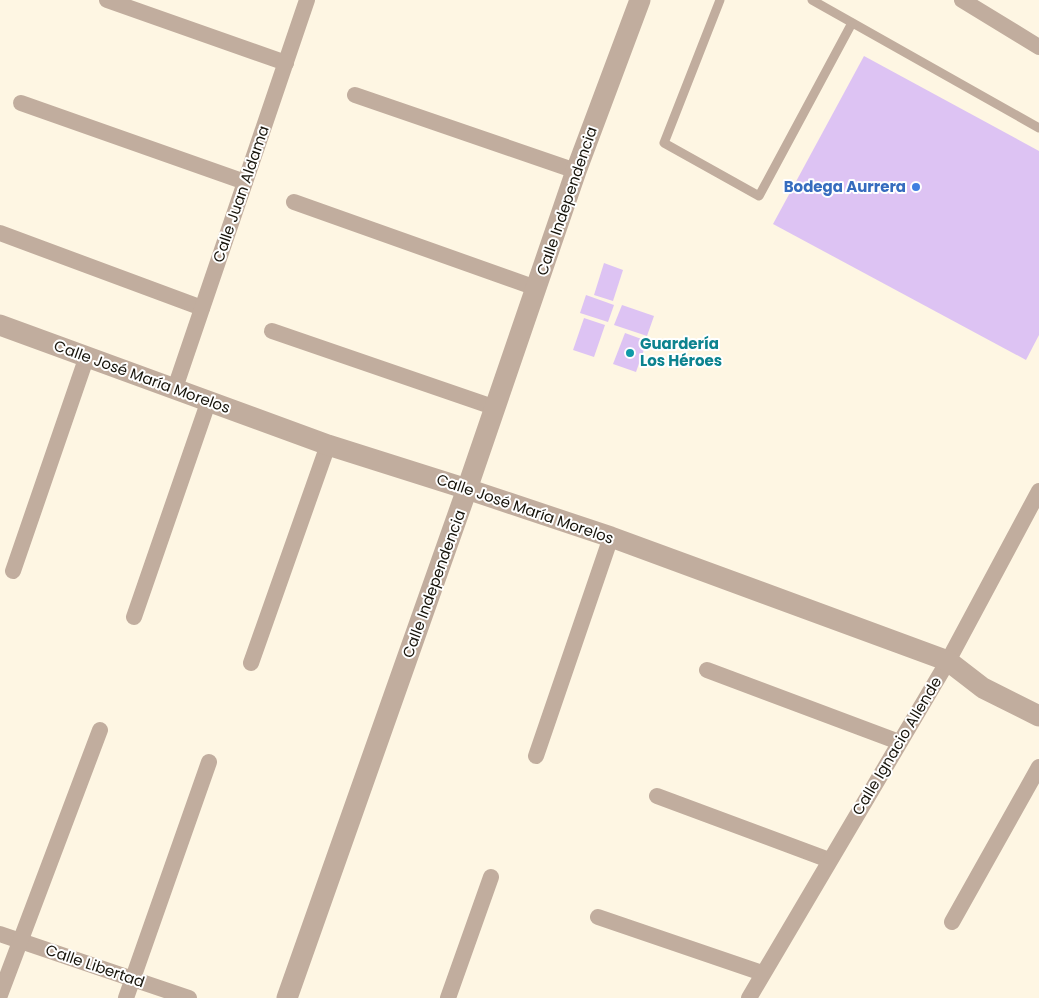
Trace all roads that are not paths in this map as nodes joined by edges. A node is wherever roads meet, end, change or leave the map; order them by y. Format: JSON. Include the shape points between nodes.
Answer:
{"nodes":[{"id":1,"x":107,"y":0,"type":"edge"},
{"id":2,"x":307,"y":0,"type":"edge"},
{"id":3,"x":640,"y":0,"type":"edge"},
{"id":4,"x":720,"y":0,"type":"edge"},
{"id":5,"x":812,"y":0,"type":"edge"},
{"id":6,"x":962,"y":0,"type":"edge"},
{"id":7,"x":852,"y":23,"type":"junction"},
{"id":8,"x":1039,"y":47,"type":"edge"},
{"id":9,"x":286,"y":64,"type":"junction"},
{"id":10,"x":354,"y":94,"type":"dead end"},
{"id":11,"x":21,"y":103,"type":"dead end"},
{"id":12,"x":1039,"y":128,"type":"edge"},
{"id":13,"x":576,"y":171,"type":"junction"},
{"id":14,"x":245,"y":182,"type":"junction"},
{"id":15,"x":294,"y":202,"type":"dead end"},
{"id":16,"x":0,"y":233,"type":"edge"},
{"id":17,"x":536,"y":288,"type":"junction"},
{"id":18,"x":202,"y":308,"type":"junction"},
{"id":19,"x":0,"y":325,"type":"edge"},
{"id":20,"x":272,"y":331,"type":"dead end"},
{"id":21,"x":86,"y":356,"type":"junction"},
{"id":22,"x":175,"y":388,"type":"junction"},
{"id":23,"x":209,"y":400,"type":"junction"},
{"id":24,"x":496,"y":408,"type":"junction"},
{"id":25,"x":328,"y":445,"type":"junction"},
{"id":26,"x":467,"y":489,"type":"junction"},
{"id":27,"x":1039,"y":491,"type":"edge"},
{"id":28,"x":610,"y":537,"type":"junction"},
{"id":29,"x":13,"y":571,"type":"dead end"},
{"id":30,"x":134,"y":617,"type":"dead end"},
{"id":31,"x":948,"y":661,"type":"junction"},
{"id":32,"x":251,"y":663,"type":"dead end"},
{"id":33,"x":707,"y":670,"type":"dead end"},
{"id":34,"x":1039,"y":716,"type":"edge"},
{"id":35,"x":100,"y":730,"type":"dead end"},
{"id":36,"x":899,"y":742,"type":"junction"},
{"id":37,"x":536,"y":756,"type":"dead end"},
{"id":38,"x":209,"y":762,"type":"dead end"},
{"id":39,"x":1039,"y":767,"type":"edge"},
{"id":40,"x":657,"y":796,"type":"dead end"},
{"id":41,"x":829,"y":860,"type":"junction"},
{"id":42,"x":491,"y":877,"type":"dead end"},
{"id":43,"x":598,"y":917,"type":"dead end"},
{"id":44,"x":952,"y":922,"type":"dead end"},
{"id":45,"x":0,"y":934,"type":"edge"},
{"id":46,"x":21,"y":941,"type":"junction"},
{"id":47,"x":762,"y":974,"type":"junction"},
{"id":48,"x":133,"y":979,"type":"junction"},
{"id":49,"x":0,"y":996,"type":"edge"},
{"id":50,"x":126,"y":998,"type":"edge"},
{"id":51,"x":189,"y":998,"type":"edge"},
{"id":52,"x":287,"y":998,"type":"edge"},
{"id":53,"x":448,"y":998,"type":"edge"},
{"id":54,"x":749,"y":998,"type":"edge"}],
"edges":[{"from":1,"to":9,"type":"street"},
{"from":2,"to":9,"type":"street","name":"Calle Juan Aldama"},
{"from":3,"to":13,"type":"street","name":"Calle Independencia"},
{"from":4,"to":7,"type":"lane","via":[[664,143],[759,196]]},
{"from":5,"to":7,"type":"lane"},
{"from":6,"to":8,"type":"street"},
{"from":7,"to":12,"type":"lane"},
{"from":9,"to":14,"type":"street","name":"Calle Juan Aldama"},
{"from":10,"to":13,"type":"street"},
{"from":11,"to":14,"type":"street"},
{"from":13,"to":17,"type":"street","name":"Calle Independencia"},
{"from":14,"to":18,"type":"street","name":"Calle Juan Aldama"},
{"from":15,"to":17,"type":"street"},
{"from":16,"to":18,"type":"street"},
{"from":17,"to":24,"type":"street","name":"Calle Independencia"},
{"from":18,"to":22,"type":"street","name":"Calle Juan Aldama"},
{"from":19,"to":21,"type":"street","name":"Calle José María Morelos"},
{"from":20,"to":24,"type":"street"},
{"from":21,"to":22,"type":"street","name":"Calle José María Morelos"},
{"from":21,"to":29,"type":"street"},
{"from":22,"to":23,"type":"street","name":"Calle José María Morelos"},
{"from":23,"to":25,"type":"street","name":"Calle José María Morelos"},
{"from":23,"to":30,"type":"street"},
{"from":24,"to":26,"type":"street","name":"Calle Independencia"},
{"from":25,"to":26,"type":"street","name":"Calle José María Morelos"},
{"from":25,"to":32,"type":"street"},
{"from":26,"to":28,"type":"street","name":"Calle José María Morelos"},
{"from":26,"to":52,"type":"street","name":"Calle Independencia"},
{"from":27,"to":31,"type":"street","name":"Calle Ignacio Allende"},
{"from":28,"to":31,"type":"street","name":"Calle José María Morelos"},
{"from":28,"to":37,"type":"street"},
{"from":31,"to":34,"type":"street","name":"Calle José María Morelos","via":[[983,688]]},
{"from":31,"to":36,"type":"street","name":"Calle Ignacio Allende"},
{"from":33,"to":36,"type":"street"},
{"from":35,"to":46,"type":"street"},
{"from":36,"to":41,"type":"street","name":"Calle Ignacio Allende"},
{"from":38,"to":48,"type":"street"},
{"from":39,"to":44,"type":"street"},
{"from":40,"to":41,"type":"street"},
{"from":41,"to":47,"type":"street","name":"Calle Ignacio Allende"},
{"from":42,"to":53,"type":"street"},
{"from":43,"to":47,"type":"street"},
{"from":45,"to":46,"type":"street","name":"Calle Libertad"},
{"from":46,"to":48,"type":"street","name":"Calle Libertad"},
{"from":46,"to":49,"type":"street"},
{"from":47,"to":54,"type":"street","name":"Calle Ignacio Allende"},
{"from":48,"to":50,"type":"street"},
{"from":48,"to":51,"type":"street","name":"Calle Libertad"}]}
